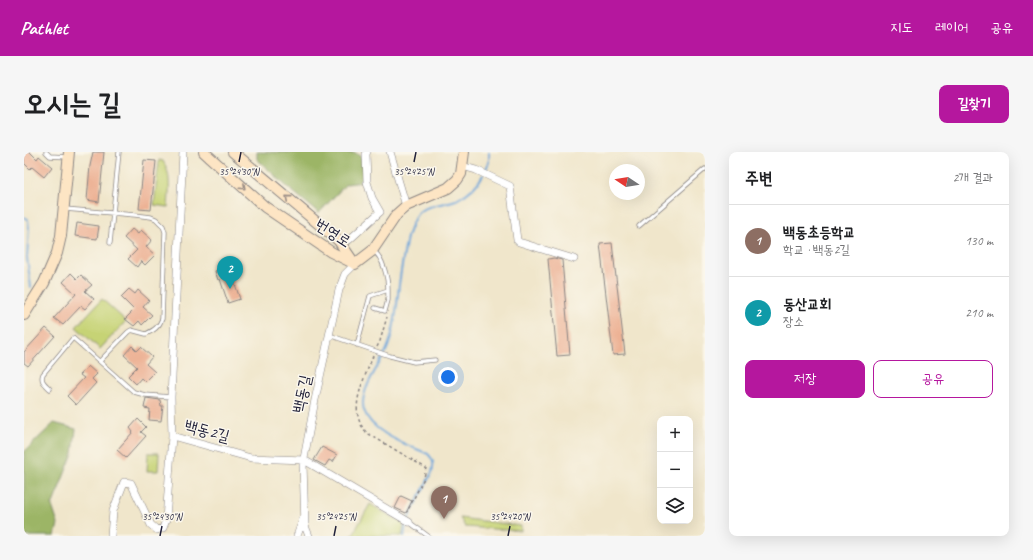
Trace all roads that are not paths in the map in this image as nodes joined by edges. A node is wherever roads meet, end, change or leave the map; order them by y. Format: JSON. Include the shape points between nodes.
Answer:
{"nodes":[{"id":1,"x":46,"y":152,"type":"edge"},
{"id":2,"x":119,"y":152,"type":"edge"},
{"id":3,"x":183,"y":152,"type":"edge"},
{"id":4,"x":204,"y":152,"type":"edge"},
{"id":5,"x":232,"y":152,"type":"edge"},
{"id":6,"x":390,"y":152,"type":"edge"},
{"id":7,"x":464,"y":152,"type":"edge"},
{"id":8,"x":366,"y":153,"type":"edge"},
{"id":9,"x":69,"y":155,"type":"edge"},
{"id":10,"x":462,"y":166,"type":"junction"},
{"id":11,"x":705,"y":169,"type":"edge"},
{"id":12,"x":406,"y":206,"type":"junction"},
{"id":13,"x":64,"y":209,"type":"junction"},
{"id":14,"x":113,"y":213,"type":"junction"},
{"id":15,"x":307,"y":214,"type":"junction"},
{"id":16,"x":639,"y":226,"type":"dead end"},
{"id":17,"x":296,"y":227,"type":"junction"},
{"id":18,"x":339,"y":240,"type":"junction"},
{"id":19,"x":110,"y":243,"type":"dead end"},
{"id":20,"x":372,"y":251,"type":"junction"},
{"id":21,"x":574,"y":259,"type":"dead end"},
{"id":22,"x":355,"y":264,"type":"junction"},
{"id":23,"x":388,"y":290,"type":"junction"},
{"id":24,"x":375,"y":308,"type":"dead end"},
{"id":25,"x":24,"y":316,"type":"edge"},
{"id":26,"x":329,"y":336,"type":"junction"},
{"id":27,"x":357,"y":345,"type":"junction"},
{"id":28,"x":435,"y":360,"type":"dead end"},
{"id":29,"x":100,"y":361,"type":"junction"},
{"id":30,"x":50,"y":389,"type":"dead end"},
{"id":31,"x":171,"y":397,"type":"junction"},
{"id":32,"x":172,"y":436,"type":"junction"},
{"id":33,"x":304,"y":460,"type":"junction"},
{"id":34,"x":304,"y":514,"type":"junction"},
{"id":35,"x":406,"y":521,"type":"joint"},
{"id":36,"x":111,"y":536,"type":"edge"},
{"id":37,"x":297,"y":536,"type":"edge"},
{"id":38,"x":309,"y":536,"type":"edge"},
{"id":39,"x":428,"y":536,"type":"edge"}],
"edges":[{"from":1,"to":9,"type":"lane","via":[[50,156]]},
{"from":2,"to":14,"type":"lane"},
{"from":3,"to":31,"type":"street"},
{"from":4,"to":17,"type":"street","name":"번영로","one_way":true,"via":[[266,207]]},
{"from":15,"to":5,"type":"street","name":"번영로","one_way":true},
{"from":6,"to":12,"type":"street"},
{"from":7,"to":10,"type":"street"},
{"from":8,"to":18,"type":"street","via":[[366,182],[380,212],[349,240]]},
{"from":9,"to":13,"type":"street"},
{"from":10,"to":12,"type":"street","via":[[452,185]]},
{"from":10,"to":21,"type":"street","via":[[510,186],[518,242]]},
{"from":11,"to":16,"type":"lane"},
{"from":12,"to":20,"type":"street","via":[[397,214]]},
{"from":13,"to":14,"type":"lane"},
{"from":13,"to":25,"type":"street","via":[[62,236],[57,253],[44,283]]},
{"from":14,"to":19,"type":"lane"},
{"from":14,"to":29,"type":"lane","via":[[151,217],[163,226],[165,232],[162,319],[158,327],[146,334],[132,330],[128,332]]},
{"from":15,"to":17,"type":"street","via":[[304,225]]},
{"from":15,"to":18,"type":"street","name":"번영로"},
{"from":17,"to":22,"type":"street","name":"번영로","via":[[332,252]]},
{"from":18,"to":22,"type":"street","name":"번영로"},
{"from":20,"to":22,"type":"street"},
{"from":20,"to":23,"type":"lane","via":[[377,253],[384,268]]},
{"from":22,"to":26,"type":"street","name":"백동길","via":[[345,274],[339,290]]},
{"from":23,"to":24,"type":"lane","via":[[386,311]]},
{"from":23,"to":27,"type":"lane","via":[[370,296]]},
{"from":26,"to":27,"type":"lane"},
{"from":26,"to":33,"type":"street","name":"백동길"},
{"from":27,"to":28,"type":"lane","via":[[414,362]]},
{"from":29,"to":30,"type":"lane","via":[[73,338],[43,374],[43,382]]},
{"from":29,"to":31,"type":"lane","via":[[134,392]]},
{"from":31,"to":32,"type":"street"},
{"from":32,"to":33,"type":"street","name":"백동2길","via":[[251,458]]},
{"from":32,"to":36,"type":"street","name":"백동2길","via":[[166,520],[163,528],[157,530],[151,525],[131,483],[124,482],[113,511]]},
{"from":33,"to":34,"type":"street","name":"백동길"},
{"from":33,"to":35,"type":"street","name":"백동2길"},
{"from":34,"to":37,"type":"street"},
{"from":34,"to":38,"type":"street","name":"백동길"},
{"from":35,"to":39,"type":"lane"}]}
